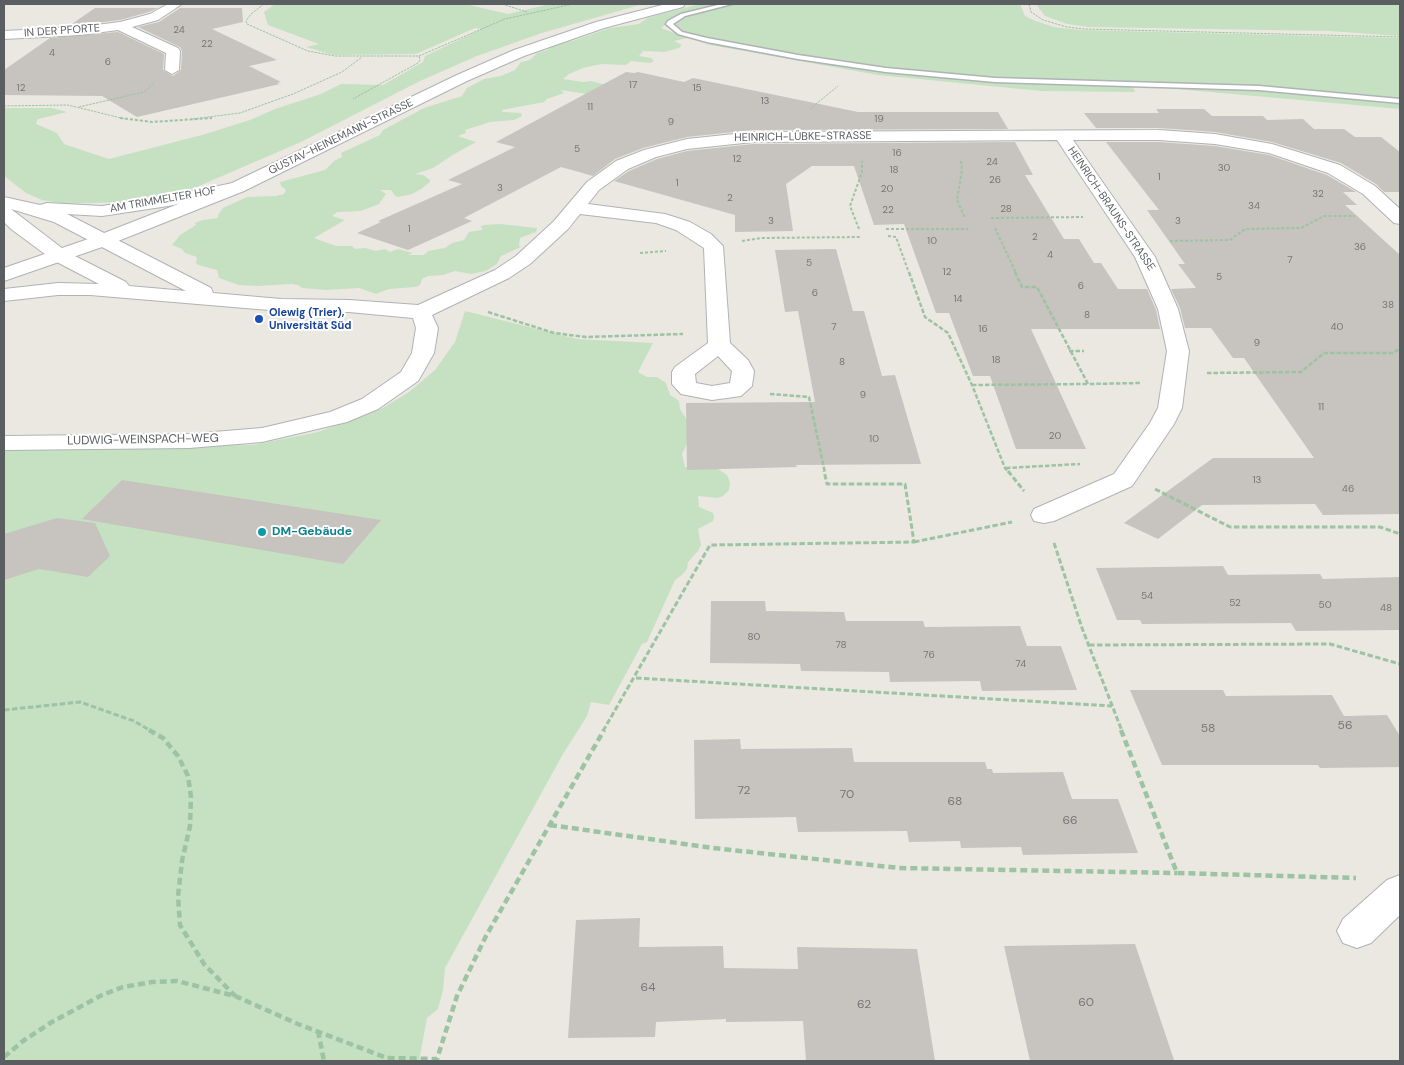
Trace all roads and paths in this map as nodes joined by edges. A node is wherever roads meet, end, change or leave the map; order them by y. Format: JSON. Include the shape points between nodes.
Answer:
{"nodes":[{"id":1,"x":176,"y":4,"type":"edge"},
{"id":2,"x":264,"y":4,"type":"edge"},
{"id":3,"x":502,"y":4,"type":"edge"},
{"id":4,"x":572,"y":4,"type":"edge"},
{"id":5,"x":679,"y":4,"type":"edge"},
{"id":6,"x":729,"y":4,"type":"edge"},
{"id":7,"x":1029,"y":4,"type":"edge"},
{"id":8,"x":529,"y":12,"type":"junction"},
{"id":9,"x":120,"y":26,"type":"junction"},
{"id":10,"x":4,"y":35,"type":"edge"},
{"id":11,"x":1400,"y":37,"type":"edge"},
{"id":12,"x":419,"y":56,"type":"junction"},
{"id":13,"x":362,"y":57,"type":"junction"},
{"id":14,"x":172,"y":70,"type":"joint"},
{"id":15,"x":836,"y":88,"type":"dead end"},
{"id":16,"x":351,"y":100,"type":"dead end"},
{"id":17,"x":1400,"y":101,"type":"edge"},
{"id":18,"x":4,"y":106,"type":"edge"},
{"id":19,"x":78,"y":107,"type":"junction"},
{"id":20,"x":811,"y":108,"type":"dead end"},
{"id":21,"x":1061,"y":135,"type":"junction"},
{"id":22,"x":861,"y":157,"type":"dead end"},
{"id":23,"x":962,"y":161,"type":"dead end"},
{"id":24,"x":238,"y":187,"type":"junction"},
{"id":25,"x":4,"y":202,"type":"edge"},
{"id":26,"x":28,"y":207,"type":"junction"},
{"id":27,"x":575,"y":208,"type":"junction"},
{"id":28,"x":4,"y":212,"type":"edge"},
{"id":29,"x":1070,"y":217,"type":"dead end"},
{"id":30,"x":965,"y":218,"type":"dead end"},
{"id":31,"x":991,"y":218,"type":"dead end"},
{"id":32,"x":1399,"y":218,"type":"edge"},
{"id":33,"x":995,"y":228,"type":"dead end"},
{"id":34,"x":859,"y":229,"type":"dead end"},
{"id":35,"x":886,"y":229,"type":"dead end"},
{"id":36,"x":968,"y":229,"type":"dead end"},
{"id":37,"x":888,"y":236,"type":"dead end"},
{"id":38,"x":861,"y":237,"type":"dead end"},
{"id":39,"x":101,"y":240,"type":"junction"},
{"id":40,"x":1134,"y":241,"type":"junction"},
{"id":41,"x":713,"y":246,"type":"junction"},
{"id":42,"x":60,"y":256,"type":"junction"},
{"id":43,"x":4,"y":275,"type":"edge"},
{"id":44,"x":130,"y":291,"type":"junction"},
{"id":45,"x":4,"y":294,"type":"edge"},
{"id":46,"x":452,"y":297,"type":"junction"},
{"id":47,"x":241,"y":302,"type":"junction"},
{"id":48,"x":421,"y":312,"type":"junction"},
{"id":49,"x":719,"y":339,"type":"junction"},
{"id":50,"x":1400,"y":349,"type":"edge"},
{"id":51,"x":1069,"y":351,"type":"junction"},
{"id":52,"x":1084,"y":351,"type":"dead end"},
{"id":53,"x":1175,"y":377,"type":"junction"},
{"id":54,"x":1088,"y":384,"type":"junction"},
{"id":55,"x":972,"y":385,"type":"junction"},
{"id":56,"x":733,"y":391,"type":"junction"},
{"id":57,"x":4,"y":443,"type":"edge"},
{"id":58,"x":1005,"y":468,"type":"junction"},
{"id":59,"x":1123,"y":480,"type":"junction"},
{"id":60,"x":1044,"y":515,"type":"junction"},
{"id":61,"x":1400,"y":534,"type":"edge"},
{"id":62,"x":914,"y":542,"type":"junction"},
{"id":63,"x":1089,"y":645,"type":"junction"},
{"id":64,"x":1400,"y":664,"type":"edge"},
{"id":65,"x":636,"y":678,"type":"junction"},
{"id":66,"x":1112,"y":706,"type":"junction"},
{"id":67,"x":4,"y":710,"type":"edge"},
{"id":68,"x":550,"y":825,"type":"junction"},
{"id":69,"x":1177,"y":873,"type":"junction"},
{"id":70,"x":1361,"y":878,"type":"dead end"},
{"id":71,"x":1400,"y":891,"type":"edge"},
{"id":72,"x":1357,"y":931,"type":"dead end"},
{"id":73,"x":235,"y":996,"type":"junction"},
{"id":74,"x":318,"y":1031,"type":"junction"},
{"id":75,"x":4,"y":1057,"type":"edge"},
{"id":76,"x":324,"y":1061,"type":"edge"}],
"edges":[{"from":1,"to":9,"type":"street","name":"IN DER PFORTE","via":[[154,17]]},
{"from":2,"to":13,"type":"path","via":[[251,14],[247,24],[308,51]]},
{"from":3,"to":8,"type":"path"},
{"from":4,"to":8,"type":"path"},
{"from":5,"to":24,"type":"street","name":"GUSTAV-HEINEMANN-STRASSE","via":[[600,25],[519,54],[462,78]]},
{"from":6,"to":17,"type":"lane","via":[[683,15],[669,24],[680,32],[708,40],[894,71],[995,80],[1250,87]]},
{"from":7,"to":11,"type":"path","via":[[1032,12],[1043,20],[1084,29]]},
{"from":8,"to":12,"type":"path","via":[[486,26]]},
{"from":9,"to":10,"type":"street","name":"IN DER PFORTE"},
{"from":9,"to":14,"type":"street","via":[[173,51]]},
{"from":12,"to":13,"type":"path"},
{"from":12,"to":16,"type":"path","via":[[418,63]]},
{"from":13,"to":19,"type":"path","via":[[342,72],[302,90],[227,116],[152,122],[127,120]]},
{"from":14,"to":19,"type":"path","via":[[144,92]]},
{"from":15,"to":20,"type":"path"},
{"from":18,"to":19,"type":"path"},
{"from":21,"to":27,"type":"street","name":"HEINRICH-LÜBKE-STRASSE","via":[[753,137],[687,144],[650,153],[622,165],[592,186]]},
{"from":21,"to":32,"type":"street","name":"HEINRICH-LÜBKE-STRASSE","via":[[1178,136],[1272,149],[1319,163],[1347,176],[1378,197]]},
{"from":21,"to":40,"type":"street","name":"HEINRICH-BRAUNS-STRASSE"},
{"from":22,"to":34,"type":"path","via":[[862,172],[850,206]]},
{"from":23,"to":30,"type":"path","via":[[957,200]]},
{"from":24,"to":26,"type":"street","name":"AM TRIMMELTER HOF","via":[[102,211]]},
{"from":24,"to":39,"type":"street","name":"GUSTAV-HEINEMANN-STRASSE"},
{"from":25,"to":26,"type":"street","name":"AM TRIMMELTER HOF"},
{"from":26,"to":39,"type":"street","name":"AM TRIMMELTER HOF","via":[[60,218]]},
{"from":27,"to":41,"type":"street","via":[[659,218],[692,230]]},
{"from":27,"to":46,"type":"street","name":"HEINRICH-LÜBKE-STRASSE","via":[[523,260],[502,274]]},
{"from":28,"to":42,"type":"street"},
{"from":29,"to":31,"type":"path"},
{"from":32,"to":40,"type":"path","via":[[1324,216],[1301,228],[1245,229],[1230,240]]},
{"from":33,"to":51,"type":"path","via":[[1022,287],[1037,287]]},
{"from":35,"to":36,"type":"path"},
{"from":37,"to":55,"type":"path","via":[[896,237],[925,316],[948,333]]},
{"from":38,"to":41,"type":"path","via":[[762,238]]},
{"from":39,"to":42,"type":"street","name":"GUSTAV-HEINEMANN-STRASSE"},
{"from":39,"to":47,"type":"street","via":[[202,292]]},
{"from":40,"to":53,"type":"street","name":"HEINRICH-BRAUNS-STRASSE","via":[[1154,274],[1168,309],[1178,351]]},
{"from":41,"to":49,"type":"street"},
{"from":42,"to":43,"type":"street","name":"GUSTAV-HEINEMANN-STRASSE"},
{"from":42,"to":44,"type":"street"},
{"from":44,"to":45,"type":"street","via":[[58,289]]},
{"from":44,"to":47,"type":"street"},
{"from":46,"to":48,"type":"street","name":"HEINRICH-LÜBKE-STRASSE"},
{"from":46,"to":49,"type":"path","via":[[473,308],[554,333],[586,337]]},
{"from":47,"to":48,"type":"street"},
{"from":48,"to":57,"type":"street","name":"LUDWIG-WEINSPACH-WEG","via":[[427,328],[423,353],[410,376],[370,404],[338,417],[262,435],[188,441]]},
{"from":49,"to":56,"type":"street","via":[[743,371],[740,386]]},
{"from":49,"to":56,"type":"street","via":[[683,372],[684,384],[688,389],[712,394]]},
{"from":50,"to":53,"type":"path","via":[[1392,353],[1324,353],[1302,372]]},
{"from":51,"to":52,"type":"path"},
{"from":51,"to":54,"type":"path"},
{"from":53,"to":54,"type":"path"},
{"from":53,"to":59,"type":"street","name":"HEINRICH-BRAUNS-STRASSE","via":[[1170,408],[1162,424]]},
{"from":54,"to":55,"type":"path"},
{"from":55,"to":58,"type":"path"},
{"from":56,"to":62,"type":"path","via":[[809,397],[827,484],[906,484]]},
{"from":58,"to":59,"type":"path","via":[[1098,464]]},
{"from":58,"to":60,"type":"path"},
{"from":59,"to":60,"type":"street"},
{"from":59,"to":61,"type":"path","via":[[1157,490],[1230,527],[1380,527]]},
{"from":60,"to":62,"type":"path"},
{"from":60,"to":63,"type":"path"},
{"from":62,"to":65,"type":"path","via":[[710,545]]},
{"from":63,"to":64,"type":"path","via":[[1330,644]]},
{"from":63,"to":66,"type":"path"},
{"from":65,"to":66,"type":"path"},
{"from":65,"to":68,"type":"path"},
{"from":66,"to":69,"type":"path"},
{"from":67,"to":73,"type":"path","via":[[80,702],[134,721],[163,738],[178,756],[188,776],[191,797],[190,826],[178,896],[180,925],[204,964]]},
{"from":68,"to":69,"type":"path","via":[[713,848],[899,868]]},
{"from":68,"to":74,"type":"path","via":[[486,936],[456,996],[437,1059],[387,1058]]},
{"from":69,"to":70,"type":"path"},
{"from":71,"to":72,"type":"street"},
{"from":73,"to":74,"type":"path"},
{"from":73,"to":75,"type":"path","via":[[177,981],[123,987],[79,1006],[23,1041]]},
{"from":74,"to":76,"type":"path"}]}
